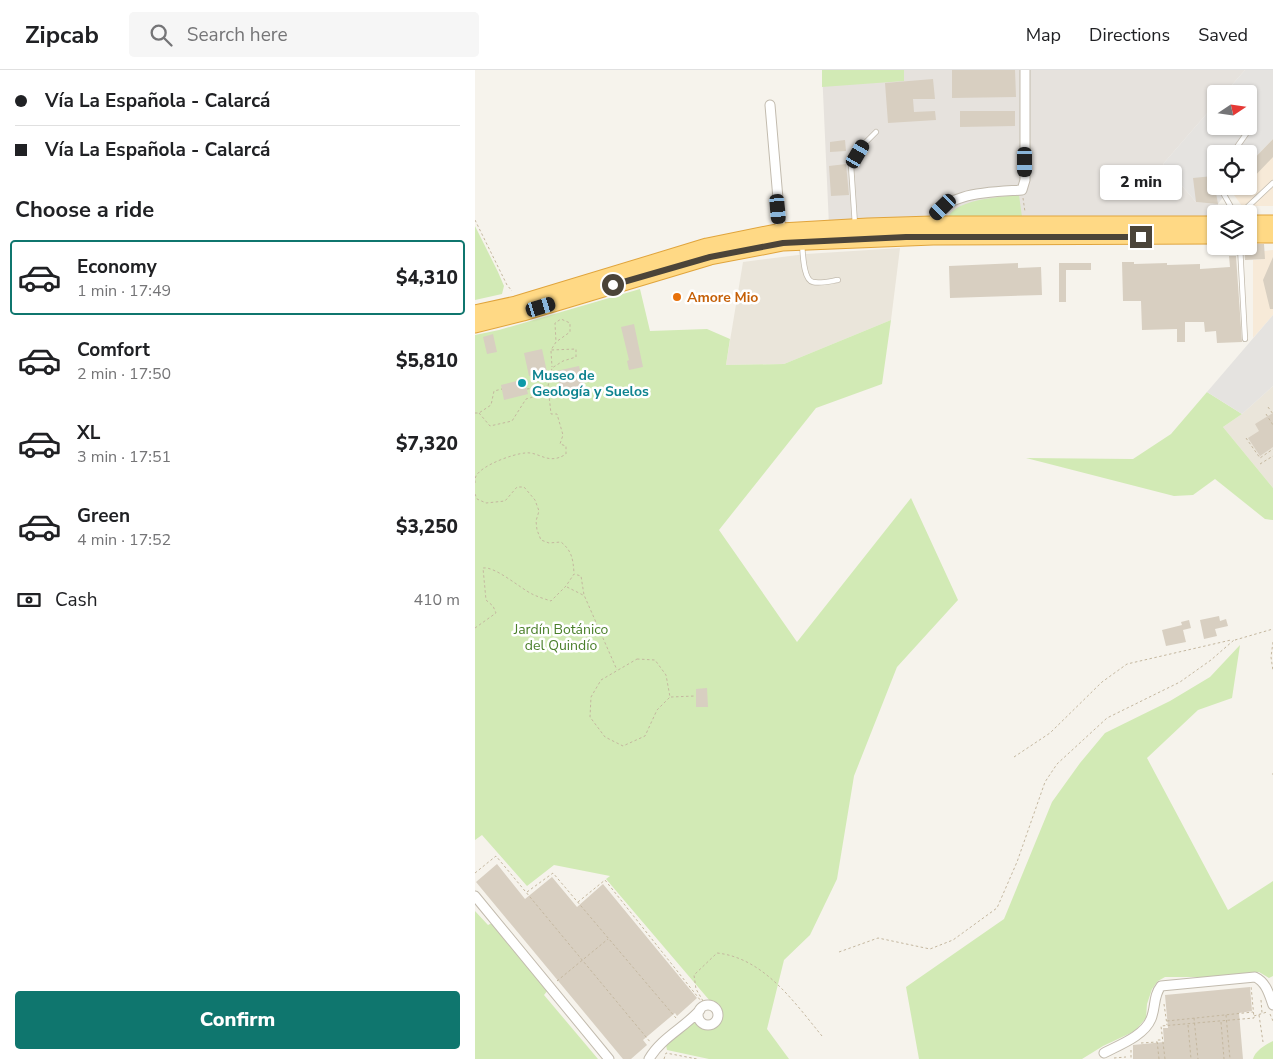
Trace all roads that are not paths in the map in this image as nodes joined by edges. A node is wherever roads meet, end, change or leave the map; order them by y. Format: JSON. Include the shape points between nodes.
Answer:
{"nodes":[{"id":1,"x":1025,"y":70,"type":"edge"},
{"id":2,"x":770,"y":105,"type":"dead end"},
{"id":3,"x":875,"y":132,"type":"dead end"},
{"id":4,"x":1273,"y":183,"type":"edge"},
{"id":5,"x":1271,"y":188,"type":"edge"},
{"id":6,"x":1251,"y":205,"type":"edge"},
{"id":7,"x":1257,"y":223,"type":"edge"},
{"id":8,"x":1273,"y":223,"type":"edge"},
{"id":9,"x":1207,"y":224,"type":"edge"},
{"id":10,"x":855,"y":226,"type":"junction"},
{"id":11,"x":933,"y":230,"type":"junction"},
{"id":12,"x":1257,"y":235,"type":"edge"},
{"id":13,"x":1273,"y":235,"type":"edge"},
{"id":14,"x":801,"y":236,"type":"junction"},
{"id":15,"x":1207,"y":236,"type":"edge"},
{"id":16,"x":782,"y":237,"type":"junction"},
{"id":17,"x":1240,"y":255,"type":"edge"},
{"id":18,"x":838,"y":280,"type":"dead end"},
{"id":19,"x":475,"y":313,"type":"edge"},
{"id":20,"x":475,"y":325,"type":"edge"},
{"id":21,"x":1245,"y":339,"type":"dead end"},
{"id":22,"x":475,"y":896,"type":"edge"},
{"id":23,"x":1273,"y":1005,"type":"edge"},
{"id":24,"x":699,"y":1011,"type":"road end"},
{"id":25,"x":1104,"y":1053,"type":"dead end"},
{"id":26,"x":609,"y":1059,"type":"edge"},
{"id":27,"x":649,"y":1059,"type":"edge"}],
"edges":[{"from":1,"to":11,"type":"street","via":[[1025,180],[1022,190],[978,193],[958,199],[935,215]]},
{"from":2,"to":16,"type":"street"},
{"from":3,"to":10,"type":"lane","via":[[851,165]]},
{"from":4,"to":5,"type":"lane"},
{"from":5,"to":6,"type":"lane"},
{"from":7,"to":8,"type":"highway"},
{"from":9,"to":11,"type":"highway","via":[[1027,225]]},
{"from":10,"to":11,"type":"highway"},
{"from":10,"to":14,"type":"highway"},
{"from":11,"to":14,"type":"highway"},
{"from":11,"to":15,"type":"highway"},
{"from":12,"to":13,"type":"highway"},
{"from":14,"to":16,"type":"highway"},
{"from":14,"to":18,"type":"lane","via":[[809,279],[814,282]]},
{"from":16,"to":19,"type":"highway","via":[[707,246],[516,304]]},
{"from":16,"to":20,"type":"highway"},
{"from":17,"to":21,"type":"lane"},
{"from":22,"to":26,"type":"street"},
{"from":23,"to":25,"type":"street","via":[[1265,986],[1255,977],[1161,986],[1156,992],[1151,1020],[1139,1034]]},
{"from":24,"to":27,"type":"street","via":[[655,1048]]}]}
